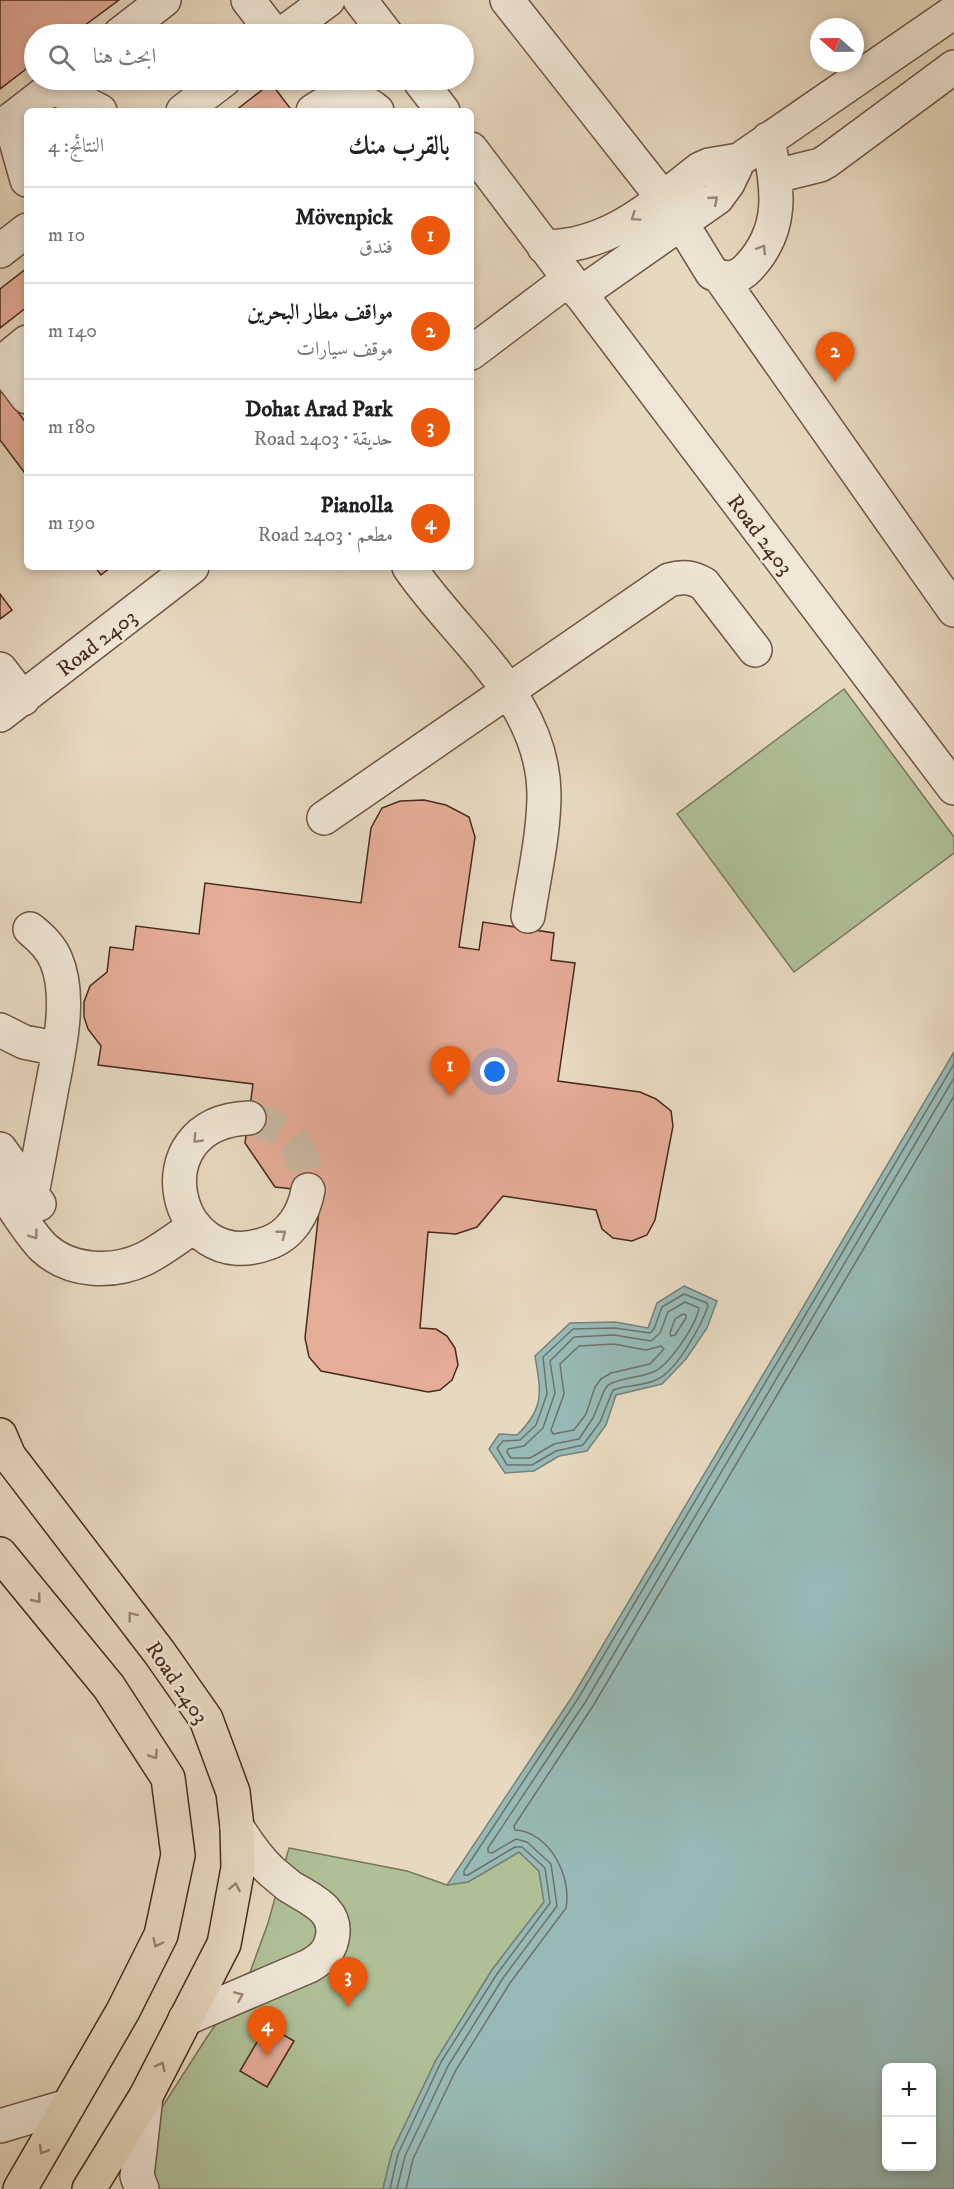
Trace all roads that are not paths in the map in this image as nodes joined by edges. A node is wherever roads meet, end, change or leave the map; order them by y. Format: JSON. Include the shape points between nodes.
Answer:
{"nodes":[{"id":1,"x":164,"y":0,"type":"edge"},
{"id":2,"x":248,"y":0,"type":"edge"},
{"id":3,"x":328,"y":0,"type":"edge"},
{"id":4,"x":360,"y":0,"type":"edge"},
{"id":5,"x":507,"y":0,"type":"edge"},
{"id":6,"x":954,"y":12,"type":"edge"},
{"id":7,"x":133,"y":24,"type":"edge"},
{"id":8,"x":266,"y":24,"type":"edge"},
{"id":9,"x":296,"y":24,"type":"edge"},
{"id":10,"x":378,"y":24,"type":"edge"},
{"id":11,"x":954,"y":67,"type":"edge"},
{"id":12,"x":48,"y":90,"type":"edge"},
{"id":13,"x":68,"y":90,"type":"edge"},
{"id":14,"x":211,"y":90,"type":"edge"},
{"id":15,"x":427,"y":90,"type":"edge"},
{"id":16,"x":25,"y":108,"type":"edge"},
{"id":17,"x":95,"y":108,"type":"edge"},
{"id":18,"x":187,"y":108,"type":"edge"},
{"id":19,"x":317,"y":108,"type":"edge"},
{"id":20,"x":373,"y":108,"type":"edge"},
{"id":21,"x":441,"y":108,"type":"edge"},
{"id":22,"x":24,"y":109,"type":"edge"},
{"id":23,"x":5,"y":124,"type":"edge"},
{"id":24,"x":768,"y":139,"type":"junction"},
{"id":25,"x":474,"y":152,"type":"edge"},
{"id":26,"x":739,"y":160,"type":"junction"},
{"id":27,"x":24,"y":172,"type":"edge"},
{"id":28,"x":776,"y":176,"type":"junction"},
{"id":29,"x":663,"y":198,"type":"junction"},
{"id":30,"x":682,"y":224,"type":"junction"},
{"id":31,"x":24,"y":232,"type":"edge"},
{"id":32,"x":544,"y":247,"type":"junction"},
{"id":33,"x":0,"y":251,"type":"edge"},
{"id":34,"x":720,"y":278,"type":"junction"},
{"id":35,"x":574,"y":286,"type":"junction"},
{"id":36,"x":24,"y":345,"type":"edge"},
{"id":37,"x":474,"y":351,"type":"edge"},
{"id":38,"x":1,"y":364,"type":"edge"},
{"id":39,"x":24,"y":393,"type":"edge"},
{"id":40,"x":188,"y":570,"type":"edge"},
{"id":41,"x":412,"y":570,"type":"edge"},
{"id":42,"x":954,"y":610,"type":"edge"},
{"id":43,"x":755,"y":650,"type":"dead end"},
{"id":44,"x":0,"y":669,"type":"edge"},
{"id":45,"x":509,"y":692,"type":"junction"},
{"id":46,"x":12,"y":707,"type":"edge"},
{"id":47,"x":954,"y":789,"type":"edge"},
{"id":48,"x":324,"y":818,"type":"dead end"},
{"id":49,"x":528,"y":916,"type":"dead end"},
{"id":50,"x":30,"y":929,"type":"dead end"},
{"id":51,"x":0,"y":1030,"type":"edge"},
{"id":52,"x":58,"y":1049,"type":"junction"},
{"id":53,"x":249,"y":1118,"type":"tunnel mouth"},
{"id":54,"x":2,"y":1166,"type":"edge"},
{"id":55,"x":308,"y":1190,"type":"tunnel mouth"},
{"id":56,"x":32,"y":1194,"type":"junction"},
{"id":57,"x":195,"y":1226,"type":"junction"},
{"id":58,"x":87,"y":1268,"type":"junction"},
{"id":59,"x":0,"y":1435,"type":"edge"},
{"id":60,"x":0,"y":1554,"type":"edge"},
{"id":61,"x":237,"y":1827,"type":"junction"},
{"id":62,"x":185,"y":2019,"type":"junction"},
{"id":63,"x":146,"y":2096,"type":"junction"},
{"id":64,"x":68,"y":2106,"type":"junction"},
{"id":65,"x":0,"y":2126,"type":"edge"},
{"id":66,"x":20,"y":2189,"type":"edge"},
{"id":67,"x":89,"y":2189,"type":"edge"},
{"id":68,"x":142,"y":2189,"type":"edge"}],
"edges":[{"from":1,"to":7,"type":"lane"},
{"from":2,"to":8,"type":"lane"},
{"from":3,"to":9,"type":"lane"},
{"from":4,"to":10,"type":"lane"},
{"from":5,"to":29,"type":"lane"},
{"from":6,"to":24,"type":"lane"},
{"from":11,"to":28,"type":"lane","via":[[820,165]]},
{"from":12,"to":16,"type":"lane"},
{"from":13,"to":17,"type":"lane"},
{"from":14,"to":18,"type":"lane"},
{"from":15,"to":21,"type":"lane"},
{"from":19,"to":20,"type":"lane","via":[[329,100],[348,97]]},
{"from":22,"to":23,"type":"lane"},
{"from":23,"to":27,"type":"lane"},
{"from":24,"to":26,"type":"lane"},
{"from":24,"to":28,"type":"lane"},
{"from":25,"to":32,"type":"lane","name":"Road 2403"},
{"from":26,"to":29,"type":"lane","via":[[700,169]]},
{"from":30,"to":26,"type":"lane","one_way":true,"via":[[723,192]]},
{"from":34,"to":28,"type":"lane","one_way":true,"via":[[738,276],[765,245],[773,226]]},
{"from":29,"to":32,"type":"lane","one_way":true,"via":[[598,238]]},
{"from":30,"to":34,"type":"lane","via":[[706,265]]},
{"from":30,"to":35,"type":"lane"},
{"from":31,"to":33,"type":"lane"},
{"from":32,"to":35,"type":"lane","name":"Road 2403"},
{"from":34,"to":42,"type":"lane"},
{"from":35,"to":37,"type":"lane"},
{"from":35,"to":47,"type":"lane","name":"Road 2403"},
{"from":36,"to":38,"type":"lane"},
{"from":38,"to":39,"type":"lane"},
{"from":40,"to":46,"type":"lane","name":"Road 2403"},
{"from":41,"to":45,"type":"lane"},
{"from":43,"to":45,"type":"lane","via":[[704,584],[694,578],[677,578]]},
{"from":44,"to":46,"type":"lane"},
{"from":45,"to":48,"type":"lane"},
{"from":45,"to":49,"type":"lane","via":[[531,729],[542,772],[542,817]]},
{"from":50,"to":52,"type":"lane","via":[[50,949],[62,977]]},
{"from":51,"to":52,"type":"lane","via":[[24,1042]]},
{"from":52,"to":56,"type":"lane"},
{"from":53,"to":57,"type":"lane","one_way":true,"via":[[216,1124],[188,1148],[180,1165],[178,1184],[181,1202]]},
{"from":54,"to":56,"type":"lane"},
{"from":54,"to":58,"type":"lane","one_way":true,"via":[[43,1247],[69,1263]]},
{"from":57,"to":55,"type":"lane","one_way":true,"via":[[216,1243],[234,1248],[271,1243],[298,1218]]},
{"from":56,"to":58,"type":"lane"},
{"from":57,"to":58,"type":"lane","via":[[135,1263]]},
{"from":61,"to":59,"type":"main road","name":"Road 2403","one_way":true,"via":[[233,1792],[206,1719],[9,1456]]},
{"from":60,"to":64,"type":"main road","one_way":true,"via":[[109,1687],[168,1778],[178,1855],[161,1935]]},
{"from":62,"to":61,"type":"main road","name":"Road 2403","one_way":true,"via":[[224,1944],[238,1868]]},
{"from":62,"to":61,"type":"lane","one_way":true,"via":[[309,1966],[322,1959],[330,1947],[331,1919],[323,1907],[269,1869]]},
{"from":63,"to":62,"type":"main road","name":"Road 2403","one_way":true},
{"from":63,"to":67,"type":"main road","name":"Road 2403"},
{"from":63,"to":68,"type":"lane","via":[[138,2176]]},
{"from":64,"to":65,"type":"lane"},
{"from":64,"to":66,"type":"main road","one_way":true}]}
